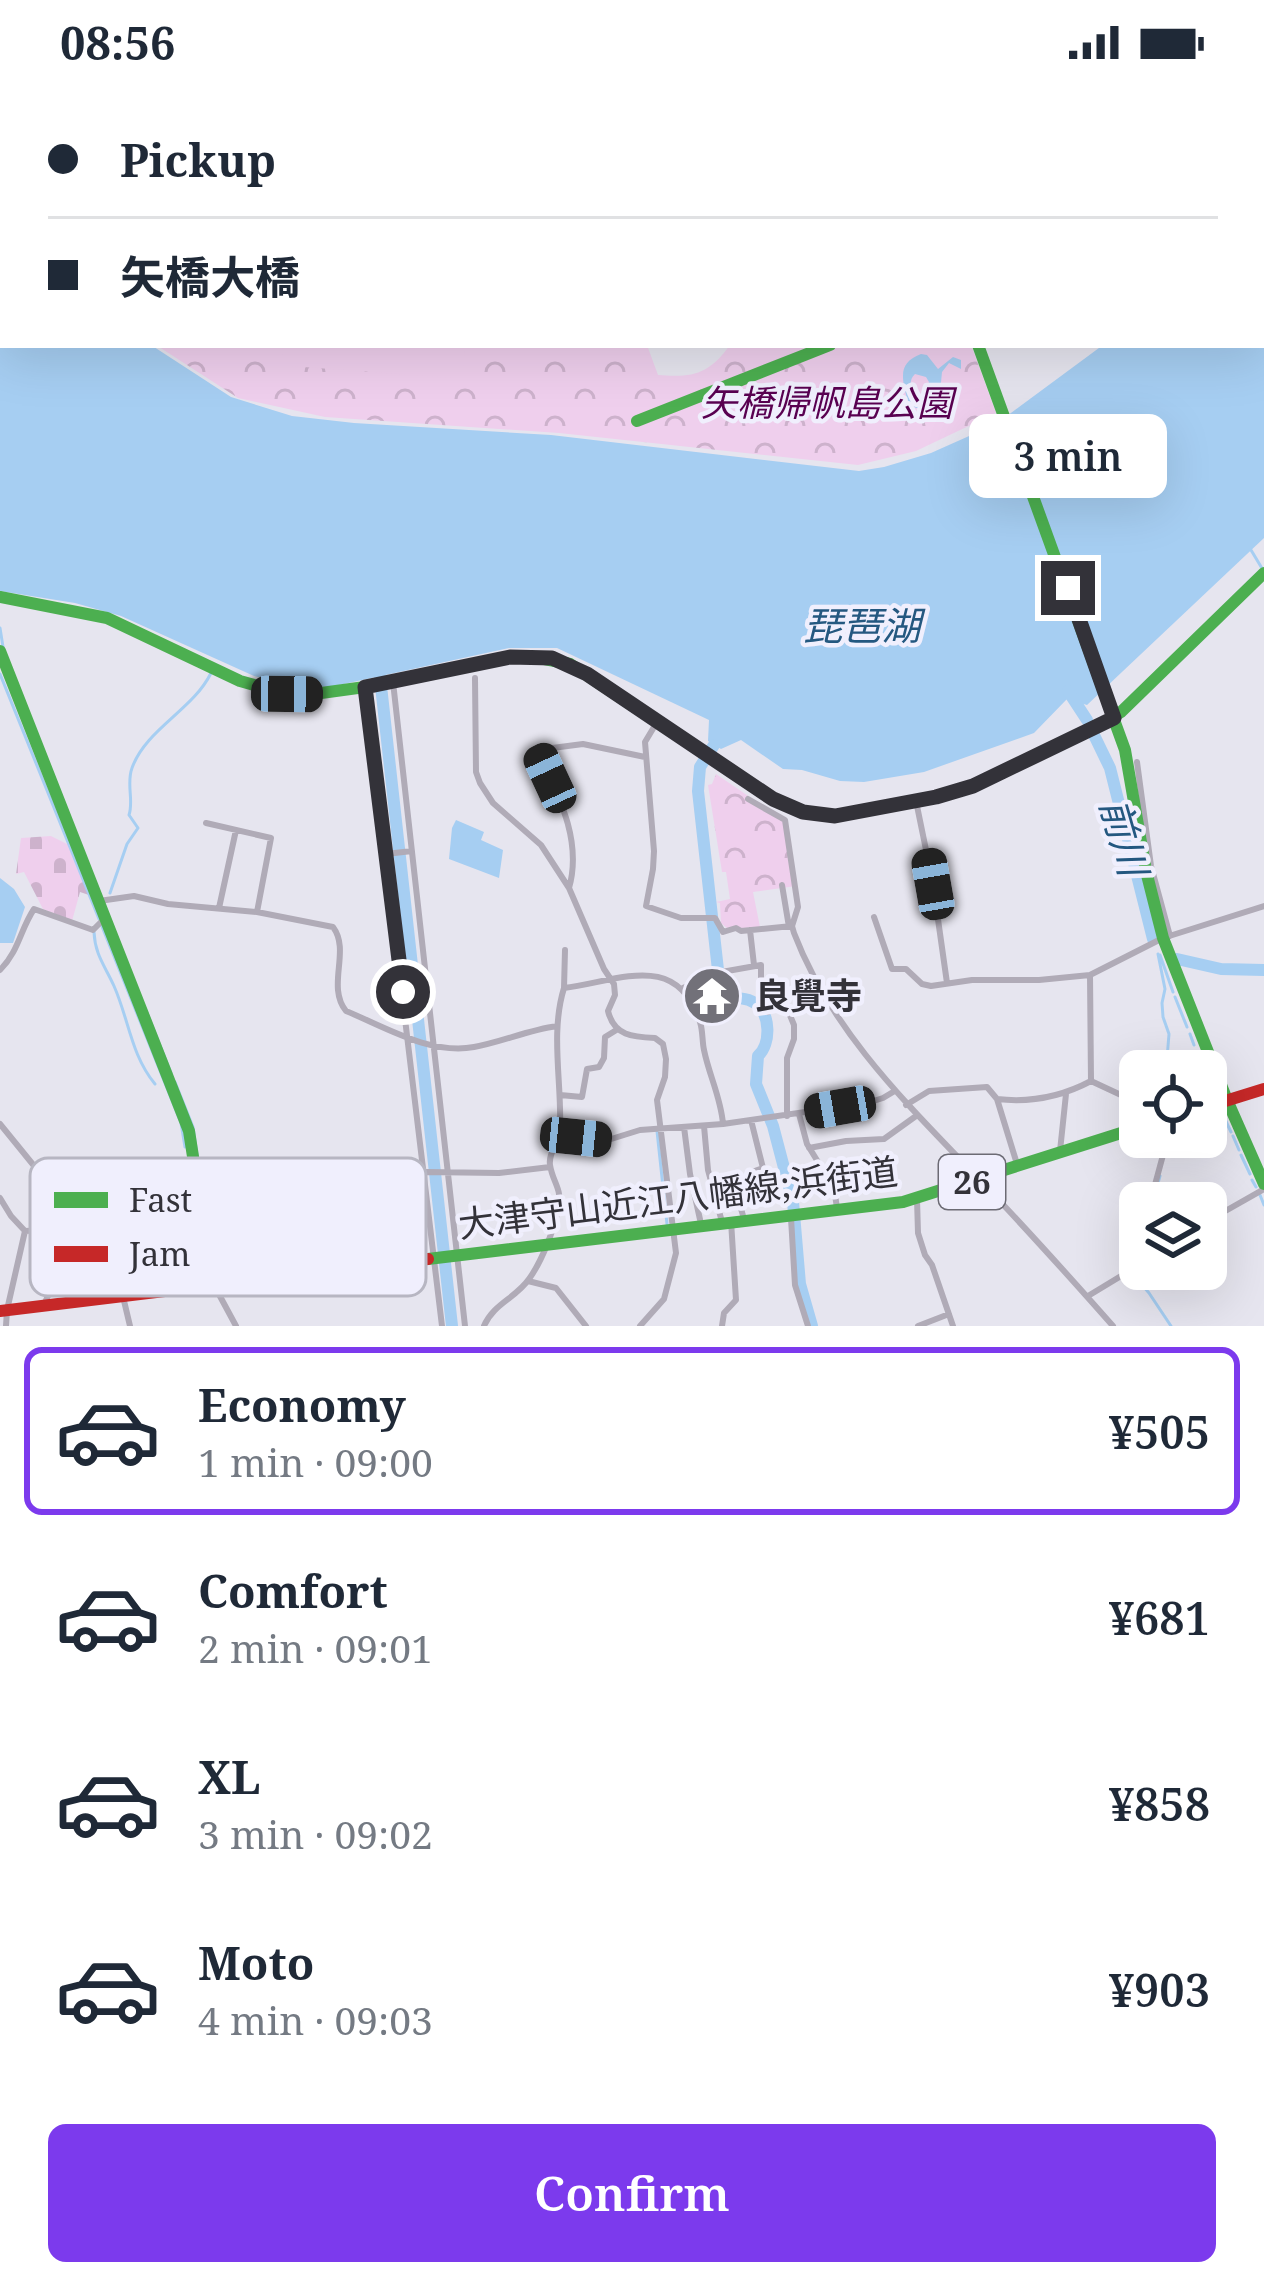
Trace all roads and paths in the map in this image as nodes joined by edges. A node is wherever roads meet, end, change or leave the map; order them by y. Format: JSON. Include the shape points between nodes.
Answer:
{"nodes":[{"id":1,"x":822,"y":348,"type":"edge"},
{"id":2,"x":979,"y":348,"type":"edge"},
{"id":3,"x":637,"y":421,"type":"dead end"},
{"id":4,"x":1264,"y":574,"type":"edge"},
{"id":5,"x":0,"y":597,"type":"edge"},
{"id":6,"x":0,"y":651,"type":"edge"},
{"id":7,"x":476,"y":678,"type":"dead end"},
{"id":8,"x":392,"y":682,"type":"junction"},
{"id":9,"x":367,"y":687,"type":"junction"},
{"id":10,"x":1112,"y":712,"type":"junction"},
{"id":11,"x":657,"y":722,"type":"junction"},
{"id":12,"x":645,"y":757,"type":"junction"},
{"id":13,"x":1137,"y":762,"type":"dead end"},
{"id":14,"x":748,"y":799,"type":"dead end"},
{"id":15,"x":916,"y":801,"type":"junction"},
{"id":16,"x":206,"y":823,"type":"dead end"},
{"id":17,"x":236,"y":830,"type":"junction"},
{"id":18,"x":410,"y":851,"type":"junction"},
{"id":19,"x":388,"y":854,"type":"junction"},
{"id":20,"x":782,"y":885,"type":"dead end"},
{"id":21,"x":569,"y":888,"type":"junction"},
{"id":22,"x":97,"y":901,"type":"junction"},
{"id":23,"x":1264,"y":906,"type":"edge"},
{"id":24,"x":219,"y":908,"type":"junction"},
{"id":25,"x":257,"y":912,"type":"junction"},
{"id":26,"x":874,"y":917,"type":"dead end"},
{"id":27,"x":104,"y":919,"type":"junction"},
{"id":28,"x":791,"y":927,"type":"junction"},
{"id":29,"x":750,"y":930,"type":"junction"},
{"id":30,"x":1163,"y":945,"type":"junction"},
{"id":31,"x":565,"y":950,"type":"dead end"},
{"id":32,"x":754,"y":965,"type":"junction"},
{"id":33,"x":0,"y":970,"type":"edge"},
{"id":34,"x":1090,"y":975,"type":"junction"},
{"id":35,"x":612,"y":980,"type":"junction"},
{"id":36,"x":947,"y":983,"type":"junction"},
{"id":37,"x":564,"y":988,"type":"junction"},
{"id":38,"x":683,"y":988,"type":"junction"},
{"id":39,"x":784,"y":1001,"type":"dead end"},
{"id":40,"x":767,"y":1012,"type":"dead end"},
{"id":41,"x":557,"y":1026,"type":"junction"},
{"id":42,"x":618,"y":1029,"type":"junction"},
{"id":43,"x":410,"y":1038,"type":"junction"},
{"id":44,"x":432,"y":1046,"type":"junction"},
{"id":45,"x":1206,"y":1050,"type":"edge"},
{"id":46,"x":1090,"y":1081,"type":"junction"},
{"id":47,"x":1264,"y":1089,"type":"edge"},
{"id":48,"x":893,"y":1091,"type":"junction"},
{"id":49,"x":1066,"y":1094,"type":"junction"},
{"id":50,"x":559,"y":1095,"type":"junction"},
{"id":51,"x":1119,"y":1095,"type":"edge"},
{"id":52,"x":997,"y":1099,"type":"junction"},
{"id":53,"x":1227,"y":1100,"type":"joint"},
{"id":54,"x":906,"y":1106,"type":"junction"},
{"id":55,"x":799,"y":1114,"type":"junction"},
{"id":56,"x":787,"y":1116,"type":"junction"},
{"id":57,"x":916,"y":1116,"type":"junction"},
{"id":58,"x":751,"y":1120,"type":"junction"},
{"id":59,"x":0,"y":1124,"type":"edge"},
{"id":60,"x":723,"y":1124,"type":"junction"},
{"id":61,"x":704,"y":1126,"type":"junction"},
{"id":62,"x":684,"y":1127,"type":"junction"},
{"id":63,"x":662,"y":1128,"type":"junction"},
{"id":64,"x":1119,"y":1134,"type":"edge"},
{"id":65,"x":561,"y":1136,"type":"junction"},
{"id":66,"x":809,"y":1148,"type":"junction"},
{"id":67,"x":1060,"y":1153,"type":"junction"},
{"id":68,"x":193,"y":1158,"type":"edge"},
{"id":69,"x":424,"y":1158,"type":"edge"},
{"id":70,"x":30,"y":1161,"type":"edge"},
{"id":71,"x":550,"y":1166,"type":"junction"},
{"id":72,"x":1019,"y":1167,"type":"junction"},
{"id":73,"x":426,"y":1172,"type":"joint"},
{"id":74,"x":446,"y":1172,"type":"junction"},
{"id":75,"x":980,"y":1180,"type":"junction"},
{"id":76,"x":1264,"y":1186,"type":"edge"},
{"id":77,"x":0,"y":1198,"type":"edge"},
{"id":78,"x":917,"y":1199,"type":"junction"},
{"id":79,"x":837,"y":1208,"type":"junction"},
{"id":80,"x":1227,"y":1209,"type":"edge"},
{"id":81,"x":794,"y":1213,"type":"junction"},
{"id":82,"x":732,"y":1221,"type":"junction"},
{"id":83,"x":701,"y":1225,"type":"junction"},
{"id":84,"x":673,"y":1229,"type":"junction"},
{"id":85,"x":25,"y":1231,"type":"junction"},
{"id":86,"x":30,"y":1231,"type":"edge"},
{"id":87,"x":546,"y":1244,"type":"junction"},
{"id":88,"x":456,"y":1255,"type":"junction"},
{"id":89,"x":436,"y":1258,"type":"junction"},
{"id":90,"x":426,"y":1259,"type":"edge"},
{"id":91,"x":1119,"y":1278,"type":"edge"},
{"id":92,"x":528,"y":1281,"type":"junction"},
{"id":93,"x":48,"y":1296,"type":"edge"},
{"id":94,"x":123,"y":1296,"type":"joint"},
{"id":95,"x":220,"y":1296,"type":"edge"},
{"id":96,"x":1088,"y":1296,"type":"junction"},
{"id":97,"x":49,"y":1306,"type":"junction"},
{"id":98,"x":3,"y":1311,"type":"edge"},
{"id":99,"x":949,"y":1314,"type":"junction"},
{"id":100,"x":6,"y":1326,"type":"edge"},
{"id":101,"x":130,"y":1326,"type":"edge"},
{"id":102,"x":236,"y":1326,"type":"edge"},
{"id":103,"x":442,"y":1326,"type":"edge"},
{"id":104,"x":465,"y":1326,"type":"edge"},
{"id":105,"x":484,"y":1326,"type":"edge"},
{"id":106,"x":586,"y":1326,"type":"edge"},
{"id":107,"x":640,"y":1326,"type":"edge"},
{"id":108,"x":722,"y":1326,"type":"edge"},
{"id":109,"x":808,"y":1326,"type":"edge"},
{"id":110,"x":918,"y":1326,"type":"edge"},
{"id":111,"x":952,"y":1326,"type":"edge"},
{"id":112,"x":1114,"y":1326,"type":"edge"}],
"edges":[{"from":1,"to":3,"type":"street"},
{"from":2,"to":10,"type":"street"},
{"from":4,"to":10,"type":"street"},
{"from":5,"to":9,"type":"street","via":[[107,618],[261,688],[314,694]]},
{"from":6,"to":22,"type":"street"},
{"from":7,"to":21,"type":"street","via":[[479,783],[541,845]]},
{"from":8,"to":9,"type":"street"},
{"from":8,"to":11,"type":"street","via":[[510,657],[552,658]]},
{"from":8,"to":18,"type":"street"},
{"from":9,"to":19,"type":"street"},
{"from":10,"to":15,"type":"street","via":[[1093,729],[973,786]]},
{"from":10,"to":30,"type":"street"},
{"from":11,"to":12,"type":"street"},
{"from":11,"to":15,"type":"street","via":[[803,812],[846,815]]},
{"from":12,"to":21,"type":"street","via":[[583,744],[537,750],[568,823]]},
{"from":12,"to":29,"type":"street","via":[[654,851],[646,906],[713,918],[723,932]]},
{"from":13,"to":30,"type":"street"},
{"from":14,"to":28,"type":"street","via":[[784,820],[798,907]]},
{"from":15,"to":36,"type":"street"},
{"from":16,"to":17,"type":"street"},
{"from":17,"to":24,"type":"street"},
{"from":17,"to":25,"type":"street","via":[[271,838]]},
{"from":18,"to":19,"type":"street"},
{"from":18,"to":44,"type":"street"},
{"from":19,"to":43,"type":"street"},
{"from":20,"to":28,"type":"street"},
{"from":21,"to":35,"type":"street"},
{"from":22,"to":24,"type":"street","via":[[134,896]]},
{"from":22,"to":27,"type":"street"},
{"from":23,"to":30,"type":"street"},
{"from":24,"to":25,"type":"street"},
{"from":25,"to":43,"type":"street","via":[[333,927],[340,937],[340,1005]]},
{"from":26,"to":36,"type":"street","via":[[892,969],[906,969],[926,986]]},
{"from":27,"to":33,"type":"street","via":[[93,930],[34,909]]},
{"from":27,"to":68,"type":"street"},
{"from":28,"to":29,"type":"street"},
{"from":28,"to":48,"type":"street","via":[[809,973]]},
{"from":29,"to":32,"type":"street"},
{"from":30,"to":34,"type":"street"},
{"from":30,"to":45,"type":"street"},
{"from":31,"to":37,"type":"street"},
{"from":32,"to":38,"type":"street"},
{"from":32,"to":40,"type":"street","via":[[761,965]]},
{"from":34,"to":36,"type":"street"},
{"from":34,"to":46,"type":"street"},
{"from":35,"to":37,"type":"street"},
{"from":35,"to":38,"type":"street","via":[[653,975]]},
{"from":35,"to":42,"type":"street","via":[[608,1011]]},
{"from":37,"to":41,"type":"street"},
{"from":38,"to":60,"type":"street","via":[[700,1022]]},
{"from":39,"to":56,"type":"street","via":[[794,1025]]},
{"from":41,"to":44,"type":"street","via":[[474,1047]]},
{"from":41,"to":50,"type":"street"},
{"from":42,"to":50,"type":"street","via":[[605,1036],[601,1064],[587,1070],[582,1097]]},
{"from":42,"to":63,"type":"street","via":[[663,1044]]},
{"from":43,"to":44,"type":"street"},
{"from":43,"to":69,"type":"street"},
{"from":44,"to":74,"type":"street"},
{"from":46,"to":49,"type":"street"},
{"from":46,"to":51,"type":"street"},
{"from":47,"to":53,"type":"street"},
{"from":48,"to":54,"type":"street"},
{"from":48,"to":55,"type":"street"},
{"from":49,"to":52,"type":"street"},
{"from":49,"to":67,"type":"street"},
{"from":50,"to":65,"type":"street"},
{"from":52,"to":54,"type":"street","via":[[987,1088],[933,1091]]},
{"from":52,"to":72,"type":"street"},
{"from":53,"to":76,"type":"street"},
{"from":54,"to":57,"type":"street"},
{"from":55,"to":56,"type":"street"},
{"from":55,"to":66,"type":"street"},
{"from":56,"to":58,"type":"street"},
{"from":57,"to":66,"type":"street","via":[[884,1139]]},
{"from":57,"to":75,"type":"street"},
{"from":58,"to":60,"type":"street"},
{"from":58,"to":82,"type":"street","via":[[763,1168],[749,1173]]},
{"from":59,"to":70,"type":"street"},
{"from":60,"to":61,"type":"street"},
{"from":61,"to":62,"type":"street"},
{"from":61,"to":82,"type":"street","via":[[708,1169]]},
{"from":62,"to":63,"type":"street"},
{"from":62,"to":83,"type":"street"},
{"from":63,"to":65,"type":"street","via":[[608,1140]]},
{"from":63,"to":84,"type":"street"},
{"from":64,"to":67,"type":"street","name":"大津守山近江八幡線;浜街道","number":"26"},
{"from":65,"to":71,"type":"street"},
{"from":66,"to":79,"type":"street"},
{"from":67,"to":72,"type":"street","name":"大津守山近江八幡線;浜街道","number":"26"},
{"from":71,"to":74,"type":"street"},
{"from":71,"to":87,"type":"street","via":[[560,1198]]},
{"from":72,"to":75,"type":"street","name":"大津守山近江八幡線;浜街道","number":"26"},
{"from":73,"to":74,"type":"street"},
{"from":73,"to":89,"type":"street"},
{"from":74,"to":88,"type":"street"},
{"from":75,"to":78,"type":"street","name":"大津守山近江八幡線;浜街道","number":"26"},
{"from":75,"to":96,"type":"street"},
{"from":76,"to":80,"type":"street"},
{"from":77,"to":85,"type":"street"},
{"from":78,"to":79,"type":"street","name":"大津守山近江八幡線;浜街道","number":"26"},
{"from":78,"to":99,"type":"street","via":[[918,1233]]},
{"from":79,"to":81,"type":"street","name":"大津守山近江八幡線;浜街道","number":"26"},
{"from":81,"to":82,"type":"street","name":"大津守山近江八幡線;浜街道","number":"26"},
{"from":81,"to":109,"type":"street","via":[[796,1286]]},
{"from":82,"to":83,"type":"street","name":"大津守山近江八幡線;浜街道","number":"26"},
{"from":82,"to":108,"type":"street","via":[[736,1300]]},
{"from":83,"to":84,"type":"street","name":"大津守山近江八幡線;浜街道","number":"26"},
{"from":84,"to":87,"type":"street","name":"大津守山近江八幡線;浜街道","number":"26"},
{"from":84,"to":107,"type":"street","via":[[676,1253],[664,1299]]},
{"from":85,"to":86,"type":"street"},
{"from":85,"to":98,"type":"street"},
{"from":87,"to":88,"type":"street","name":"大津守山近江八幡線;浜街道","number":"26"},
{"from":87,"to":92,"type":"street"},
{"from":88,"to":89,"type":"street","name":"大津守山近江八幡線;浜街道","number":"26"},
{"from":88,"to":104,"type":"street"},
{"from":89,"to":90,"type":"street","name":"大津守山近江八幡線;浜街道","number":"26"},
{"from":89,"to":103,"type":"street"},
{"from":91,"to":96,"type":"street"},
{"from":92,"to":105,"type":"street"},
{"from":92,"to":106,"type":"street","via":[[556,1288]]},
{"from":93,"to":97,"type":"street"},
{"from":94,"to":97,"type":"street","name":"大津守山近江八幡線;浜街道","number":"26"},
{"from":94,"to":101,"type":"street"},
{"from":95,"to":102,"type":"street"},
{"from":96,"to":112,"type":"street"},
{"from":97,"to":98,"type":"street","name":"大津守山近江八幡線;浜街道","number":"26"},
{"from":98,"to":100,"type":"street"},
{"from":99,"to":110,"type":"street"},
{"from":99,"to":111,"type":"street"}]}
